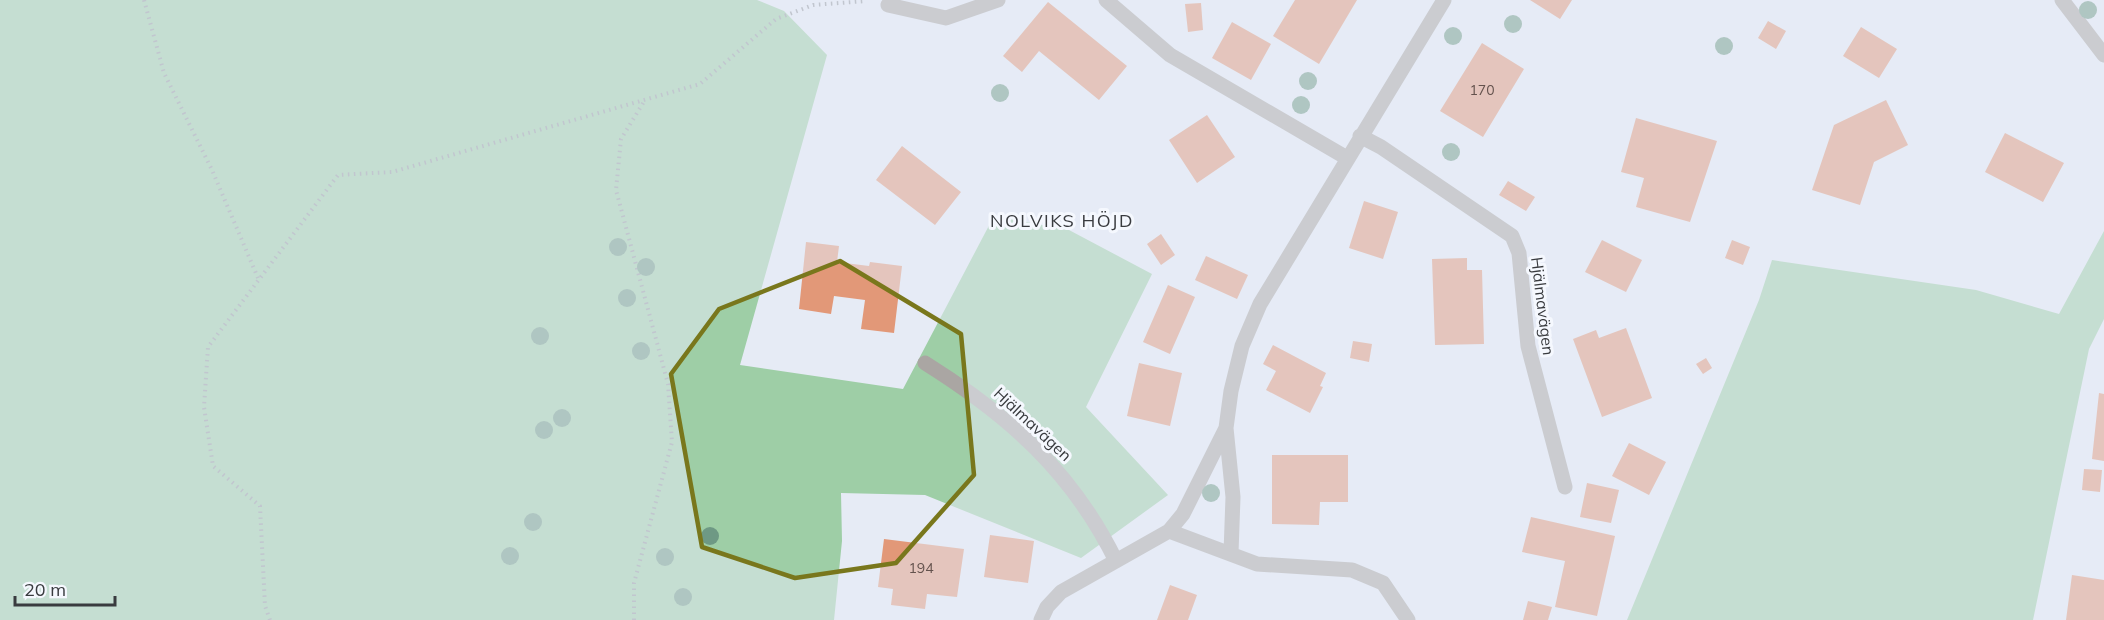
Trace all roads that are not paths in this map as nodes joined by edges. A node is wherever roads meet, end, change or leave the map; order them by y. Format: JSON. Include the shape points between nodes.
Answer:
{"nodes":[{"id":1,"x":998,"y":0,"type":"edge"},
{"id":2,"x":1106,"y":0,"type":"edge"},
{"id":3,"x":1444,"y":0,"type":"edge"},
{"id":4,"x":2062,"y":0,"type":"edge"},
{"id":5,"x":888,"y":5,"type":"road end"},
{"id":6,"x":2104,"y":55,"type":"edge"},
{"id":7,"x":1360,"y":136,"type":"junction"},
{"id":8,"x":1347,"y":158,"type":"junction"},
{"id":9,"x":925,"y":363,"type":"dead end"},
{"id":10,"x":1226,"y":429,"type":"junction"},
{"id":11,"x":1565,"y":487,"type":"dead end"},
{"id":12,"x":1169,"y":531,"type":"junction"},
{"id":13,"x":1231,"y":553,"type":"junction"},
{"id":14,"x":1116,"y":561,"type":"junction"},
{"id":15,"x":1041,"y":620,"type":"edge"},
{"id":16,"x":1408,"y":620,"type":"edge"}],
"edges":[{"from":1,"to":5,"type":"street","via":[[946,18]]},
{"from":2,"to":8,"type":"street","via":[[1170,55]]},
{"from":3,"to":7,"type":"street"},
{"from":4,"to":6,"type":"street"},
{"from":7,"to":8,"type":"street"},
{"from":7,"to":11,"type":"street","name":"Hjälmavägen","via":[[1512,236],[1519,253],[1527,346]]},
{"from":8,"to":10,"type":"street","via":[[1260,304],[1242,346]]},
{"from":9,"to":14,"type":"street","name":"Hjälmavägen","via":[[974,394],[1047,457],[1100,528]]},
{"from":10,"to":12,"type":"street","via":[[1183,514]]},
{"from":10,"to":13,"type":"street","via":[[1233,497]]},
{"from":12,"to":13,"type":"street"},
{"from":12,"to":14,"type":"street"},
{"from":13,"to":16,"type":"street","via":[[1257,564],[1352,570],[1383,583]]},
{"from":14,"to":15,"type":"street","via":[[1061,592]]}]}
